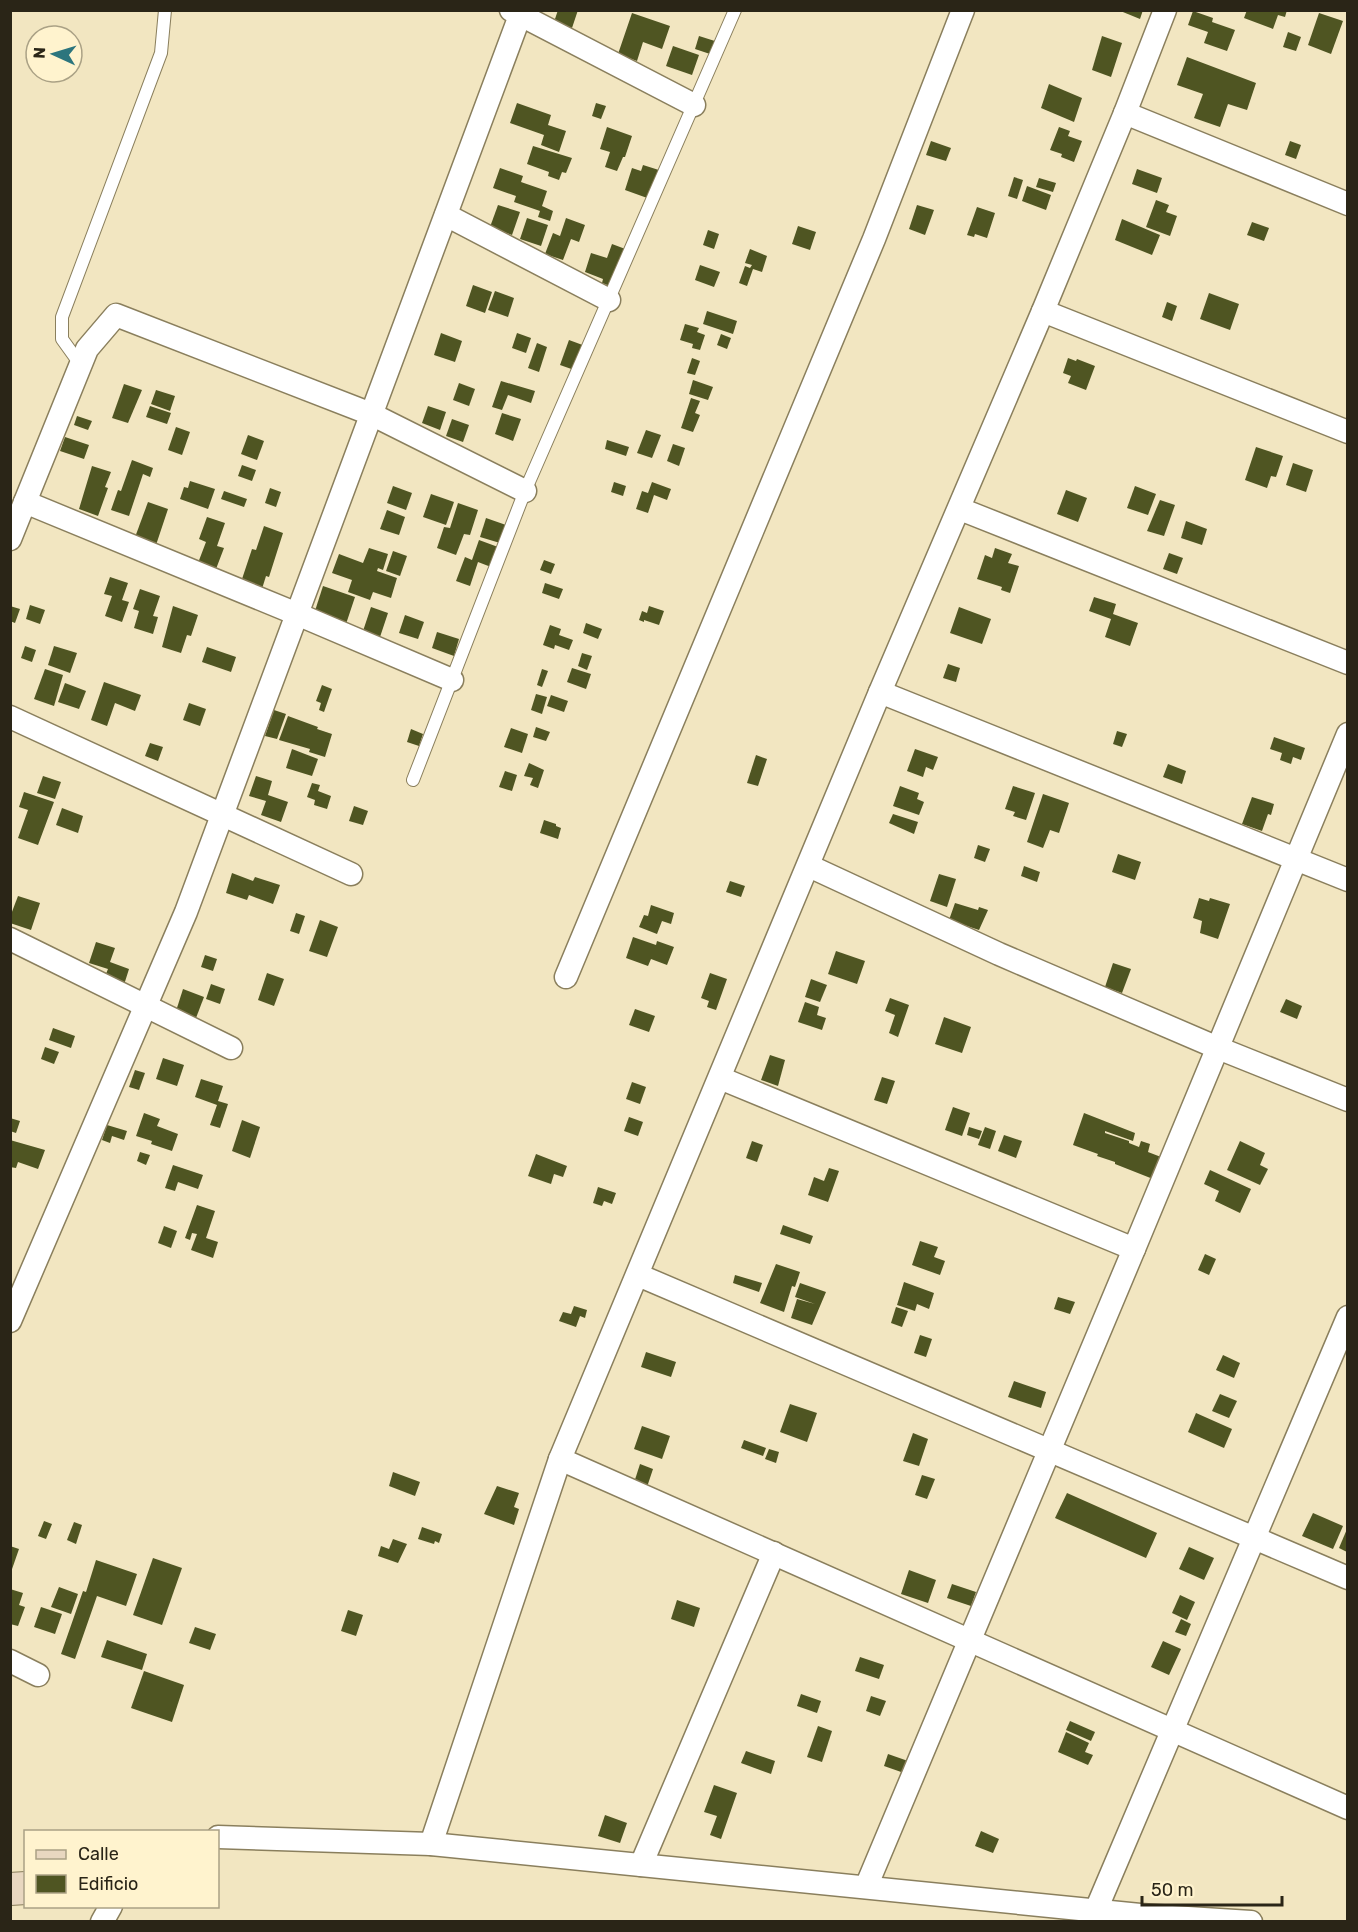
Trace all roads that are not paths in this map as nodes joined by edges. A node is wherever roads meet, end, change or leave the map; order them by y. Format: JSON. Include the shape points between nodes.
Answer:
{"nodes":[{"id":1,"x":165,"y":10,"type":"edge"},
{"id":2,"x":735,"y":10,"type":"edge"},
{"id":3,"x":963,"y":10,"type":"edge"},
{"id":4,"x":1165,"y":10,"type":"edge"},
{"id":5,"x":518,"y":12,"type":"edge"},
{"id":6,"x":694,"y":105,"type":"junction"},
{"id":7,"x":1125,"y":113,"type":"junction"},
{"id":8,"x":1347,"y":204,"type":"edge"},
{"id":9,"x":446,"y":215,"type":"junction"},
{"id":10,"x":609,"y":300,"type":"junction"},
{"id":11,"x":1043,"y":311,"type":"junction"},
{"id":12,"x":80,"y":364,"type":"junction"},
{"id":13,"x":371,"y":414,"type":"junction"},
{"id":14,"x":1347,"y":432,"type":"edge"},
{"id":15,"x":525,"y":491,"type":"junction"},
{"id":16,"x":25,"y":502,"type":"junction"},
{"id":17,"x":960,"y":509,"type":"junction"},
{"id":18,"x":10,"y":539,"type":"edge"},
{"id":19,"x":297,"y":614,"type":"junction"},
{"id":20,"x":1347,"y":663,"type":"edge"},
{"id":21,"x":452,"y":680,"type":"junction"},
{"id":22,"x":880,"y":692,"type":"junction"},
{"id":23,"x":10,"y":717,"type":"edge"},
{"id":24,"x":1347,"y":734,"type":"edge"},
{"id":25,"x":413,"y":780,"type":"dead end"},
{"id":26,"x":222,"y":816,"type":"junction"},
{"id":27,"x":1296,"y":858,"type":"junction"},
{"id":28,"x":809,"y":866,"type":"junction"},
{"id":29,"x":351,"y":874,"type":"dead end"},
{"id":30,"x":1347,"y":880,"type":"edge"},
{"id":31,"x":10,"y":939,"type":"edge"},
{"id":32,"x":567,"y":977,"type":"dead end"},
{"id":33,"x":146,"y":1005,"type":"junction"},
{"id":34,"x":231,"y":1048,"type":"dead end"},
{"id":35,"x":1218,"y":1048,"type":"junction"},
{"id":36,"x":720,"y":1078,"type":"junction"},
{"id":37,"x":1347,"y":1100,"type":"edge"},
{"id":38,"x":1134,"y":1249,"type":"junction"},
{"id":39,"x":638,"y":1275,"type":"junction"},
{"id":40,"x":1347,"y":1317,"type":"edge"},
{"id":41,"x":10,"y":1321,"type":"edge"},
{"id":42,"x":1050,"y":1450,"type":"junction"},
{"id":43,"x":560,"y":1459,"type":"junction"},
{"id":44,"x":1254,"y":1538,"type":"junction"},
{"id":45,"x":774,"y":1553,"type":"junction"},
{"id":46,"x":1347,"y":1578,"type":"edge"},
{"id":47,"x":970,"y":1640,"type":"junction"},
{"id":48,"x":10,"y":1661,"type":"edge"},
{"id":49,"x":38,"y":1675,"type":"dead end"},
{"id":50,"x":1172,"y":1730,"type":"junction"},
{"id":51,"x":1347,"y":1808,"type":"edge"},
{"id":52,"x":219,"y":1837,"type":"edge"},
{"id":53,"x":430,"y":1844,"type":"junction"},
{"id":54,"x":642,"y":1865,"type":"junction"},
{"id":55,"x":866,"y":1887,"type":"junction"},
{"id":56,"x":110,"y":1908,"type":"edge"},
{"id":57,"x":1096,"y":1910,"type":"junction"},
{"id":58,"x":102,"y":1922,"type":"edge"},
{"id":59,"x":1251,"y":1922,"type":"edge"}],
"edges":[{"from":1,"to":12,"type":"lane","via":[[161,53],[62,317],[62,339]]},
{"from":2,"to":6,"type":"lane"},
{"from":3,"to":32,"type":"street","via":[[874,239]]},
{"from":4,"to":7,"type":"street"},
{"from":5,"to":6,"type":"street"},
{"from":5,"to":9,"type":"street"},
{"from":6,"to":10,"type":"lane"},
{"from":7,"to":8,"type":"street"},
{"from":7,"to":11,"type":"street"},
{"from":9,"to":10,"type":"street"},
{"from":9,"to":13,"type":"street"},
{"from":10,"to":15,"type":"lane"},
{"from":11,"to":14,"type":"street"},
{"from":11,"to":17,"type":"street"},
{"from":12,"to":13,"type":"street","via":[[87,349],[116,315]]},
{"from":12,"to":16,"type":"street"},
{"from":13,"to":15,"type":"street"},
{"from":13,"to":19,"type":"street"},
{"from":15,"to":21,"type":"lane"},
{"from":16,"to":18,"type":"street"},
{"from":16,"to":19,"type":"street"},
{"from":17,"to":20,"type":"street"},
{"from":17,"to":22,"type":"street"},
{"from":19,"to":21,"type":"street"},
{"from":19,"to":26,"type":"street"},
{"from":21,"to":25,"type":"lane"},
{"from":22,"to":27,"type":"street"},
{"from":22,"to":28,"type":"street"},
{"from":23,"to":26,"type":"street"},
{"from":24,"to":27,"type":"street"},
{"from":26,"to":29,"type":"street"},
{"from":26,"to":33,"type":"street"},
{"from":27,"to":30,"type":"street"},
{"from":27,"to":35,"type":"street"},
{"from":28,"to":35,"type":"street","via":[[999,954]]},
{"from":28,"to":36,"type":"street"},
{"from":31,"to":33,"type":"street"},
{"from":33,"to":34,"type":"street"},
{"from":33,"to":41,"type":"street"},
{"from":35,"to":37,"type":"street"},
{"from":35,"to":38,"type":"street"},
{"from":36,"to":38,"type":"street"},
{"from":36,"to":39,"type":"street"},
{"from":38,"to":42,"type":"street"},
{"from":39,"to":42,"type":"street"},
{"from":39,"to":43,"type":"street"},
{"from":40,"to":44,"type":"street"},
{"from":42,"to":44,"type":"street"},
{"from":42,"to":47,"type":"street"},
{"from":43,"to":45,"type":"street"},
{"from":43,"to":53,"type":"street"},
{"from":44,"to":46,"type":"street"},
{"from":44,"to":50,"type":"street"},
{"from":45,"to":47,"type":"street"},
{"from":45,"to":54,"type":"street"},
{"from":47,"to":50,"type":"street"},
{"from":47,"to":55,"type":"street"},
{"from":48,"to":49,"type":"street"},
{"from":50,"to":51,"type":"street"},
{"from":50,"to":57,"type":"street"},
{"from":52,"to":53,"type":"street"},
{"from":53,"to":54,"type":"street"},
{"from":54,"to":55,"type":"street"},
{"from":55,"to":57,"type":"street"},
{"from":56,"to":58,"type":"street"},
{"from":57,"to":59,"type":"street"}]}
